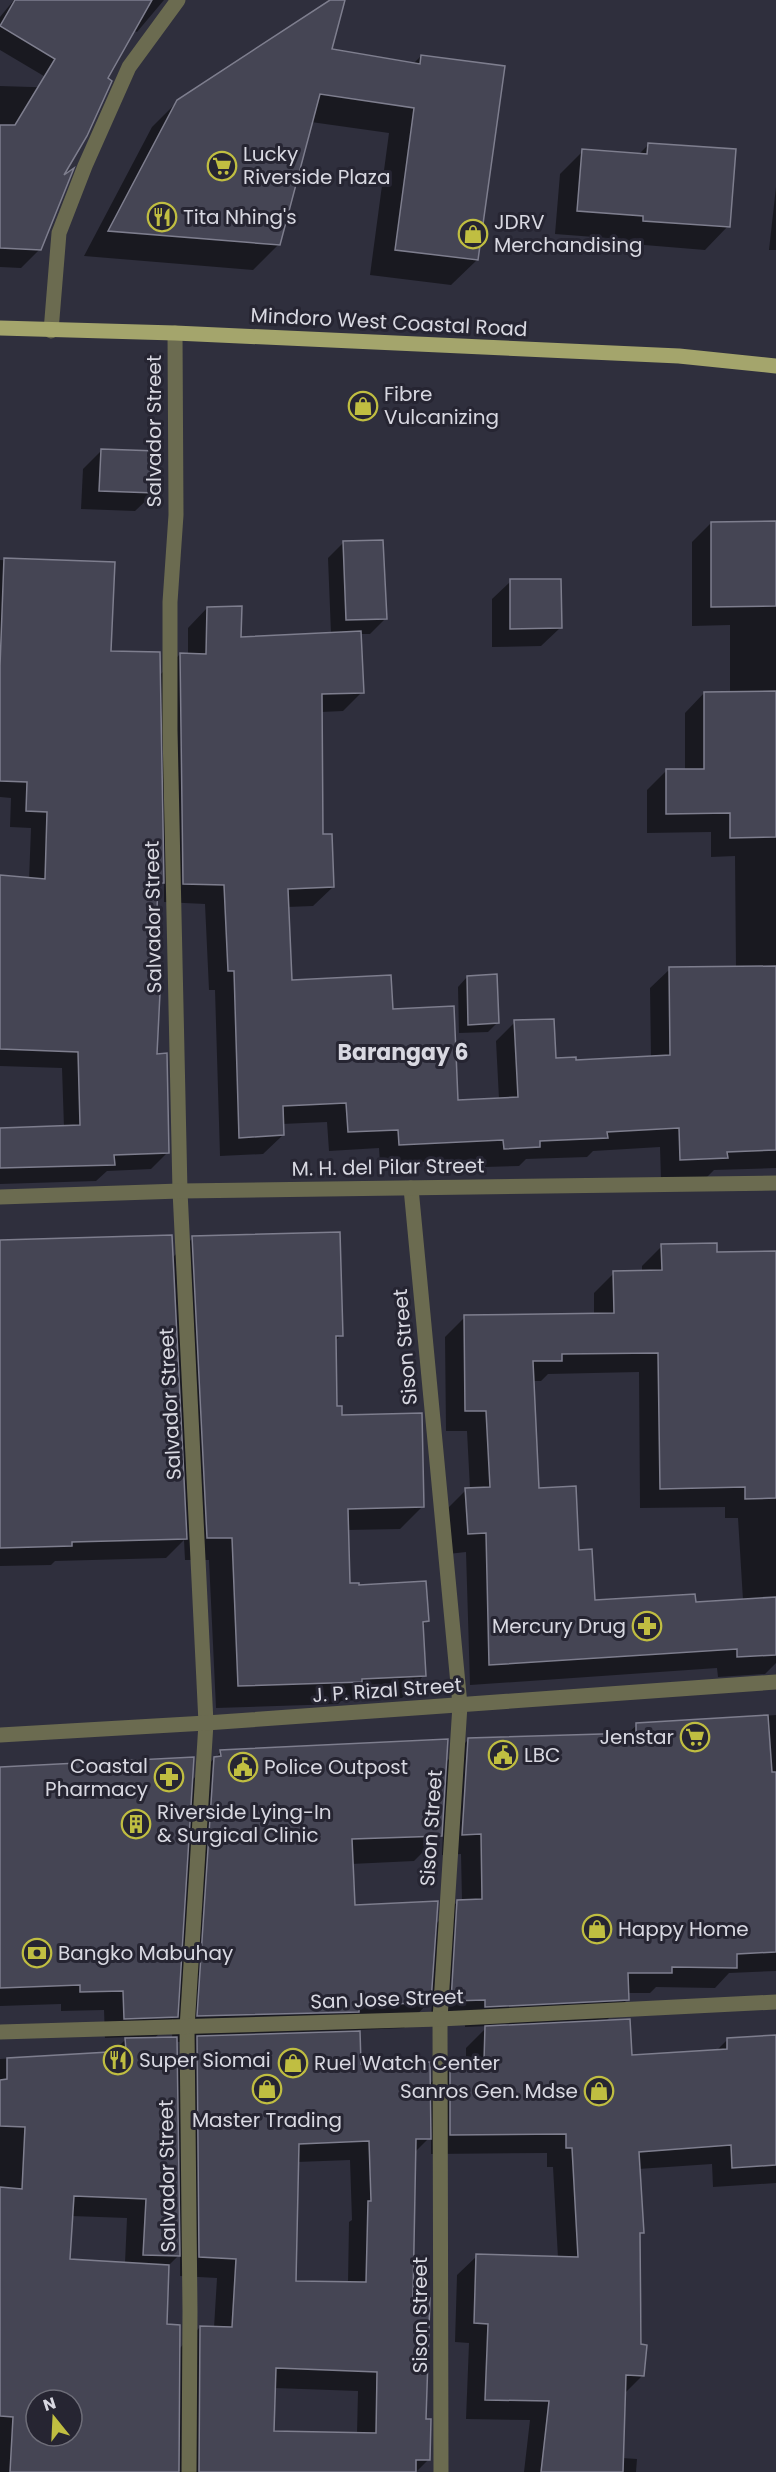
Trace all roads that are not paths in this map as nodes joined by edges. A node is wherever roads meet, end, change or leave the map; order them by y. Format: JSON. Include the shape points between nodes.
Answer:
{"nodes":[{"id":1,"x":178,"y":0,"type":"edge"},
{"id":2,"x":0,"y":328,"type":"edge"},
{"id":3,"x":51,"y":331,"type":"junction"},
{"id":4,"x":175,"y":333,"type":"junction"},
{"id":5,"x":776,"y":366,"type":"edge"},
{"id":6,"x":776,"y":1183,"type":"edge"},
{"id":7,"x":411,"y":1188,"type":"junction"},
{"id":8,"x":180,"y":1191,"type":"junction"},
{"id":9,"x":0,"y":1197,"type":"edge"},
{"id":10,"x":776,"y":1682,"type":"edge"},
{"id":11,"x":460,"y":1705,"type":"junction"},
{"id":12,"x":206,"y":1723,"type":"junction"},
{"id":13,"x":0,"y":1735,"type":"edge"},
{"id":14,"x":776,"y":2002,"type":"edge"},
{"id":15,"x":440,"y":2019,"type":"junction"},
{"id":16,"x":187,"y":2028,"type":"junction"},
{"id":17,"x":0,"y":2032,"type":"edge"},
{"id":18,"x":189,"y":2472,"type":"edge"},
{"id":19,"x":441,"y":2472,"type":"edge"}],
"edges":[{"from":1,"to":3,"type":"street","via":[[129,67],[59,233]]},
{"from":2,"to":3,"type":"main road","name":"Mindoro West Coastal Road"},
{"from":3,"to":4,"type":"main road","name":"Mindoro West Coastal Road"},
{"from":4,"to":5,"type":"main road","name":"Mindoro West Coastal Road","via":[[679,356]]},
{"from":4,"to":8,"type":"street","name":"Salvador Street","via":[[176,515],[170,602],[170,730]]},
{"from":6,"to":7,"type":"street","name":"M. H. del Pilar Street"},
{"from":7,"to":8,"type":"street","name":"M. H. del Pilar Street"},
{"from":7,"to":11,"type":"street","name":"Sison Street"},
{"from":8,"to":9,"type":"street","name":"M. H. del Pilar Street"},
{"from":8,"to":12,"type":"street","name":"Salvador Street"},
{"from":10,"to":11,"type":"street","name":"J. P. Rizal Street"},
{"from":11,"to":12,"type":"street","name":"J. P. Rizal Street"},
{"from":11,"to":15,"type":"street","name":"Sison Street"},
{"from":12,"to":13,"type":"street","name":"J. P. Rizal Street"},
{"from":12,"to":16,"type":"street","name":"Salvador Street"},
{"from":14,"to":15,"type":"street","name":"San Jose Street"},
{"from":15,"to":16,"type":"street","name":"San Jose Street"},
{"from":15,"to":19,"type":"street","name":"Sison Street"},
{"from":16,"to":17,"type":"street","name":"San Jose Street"},
{"from":16,"to":18,"type":"street","name":"Salvador Street"}]}
